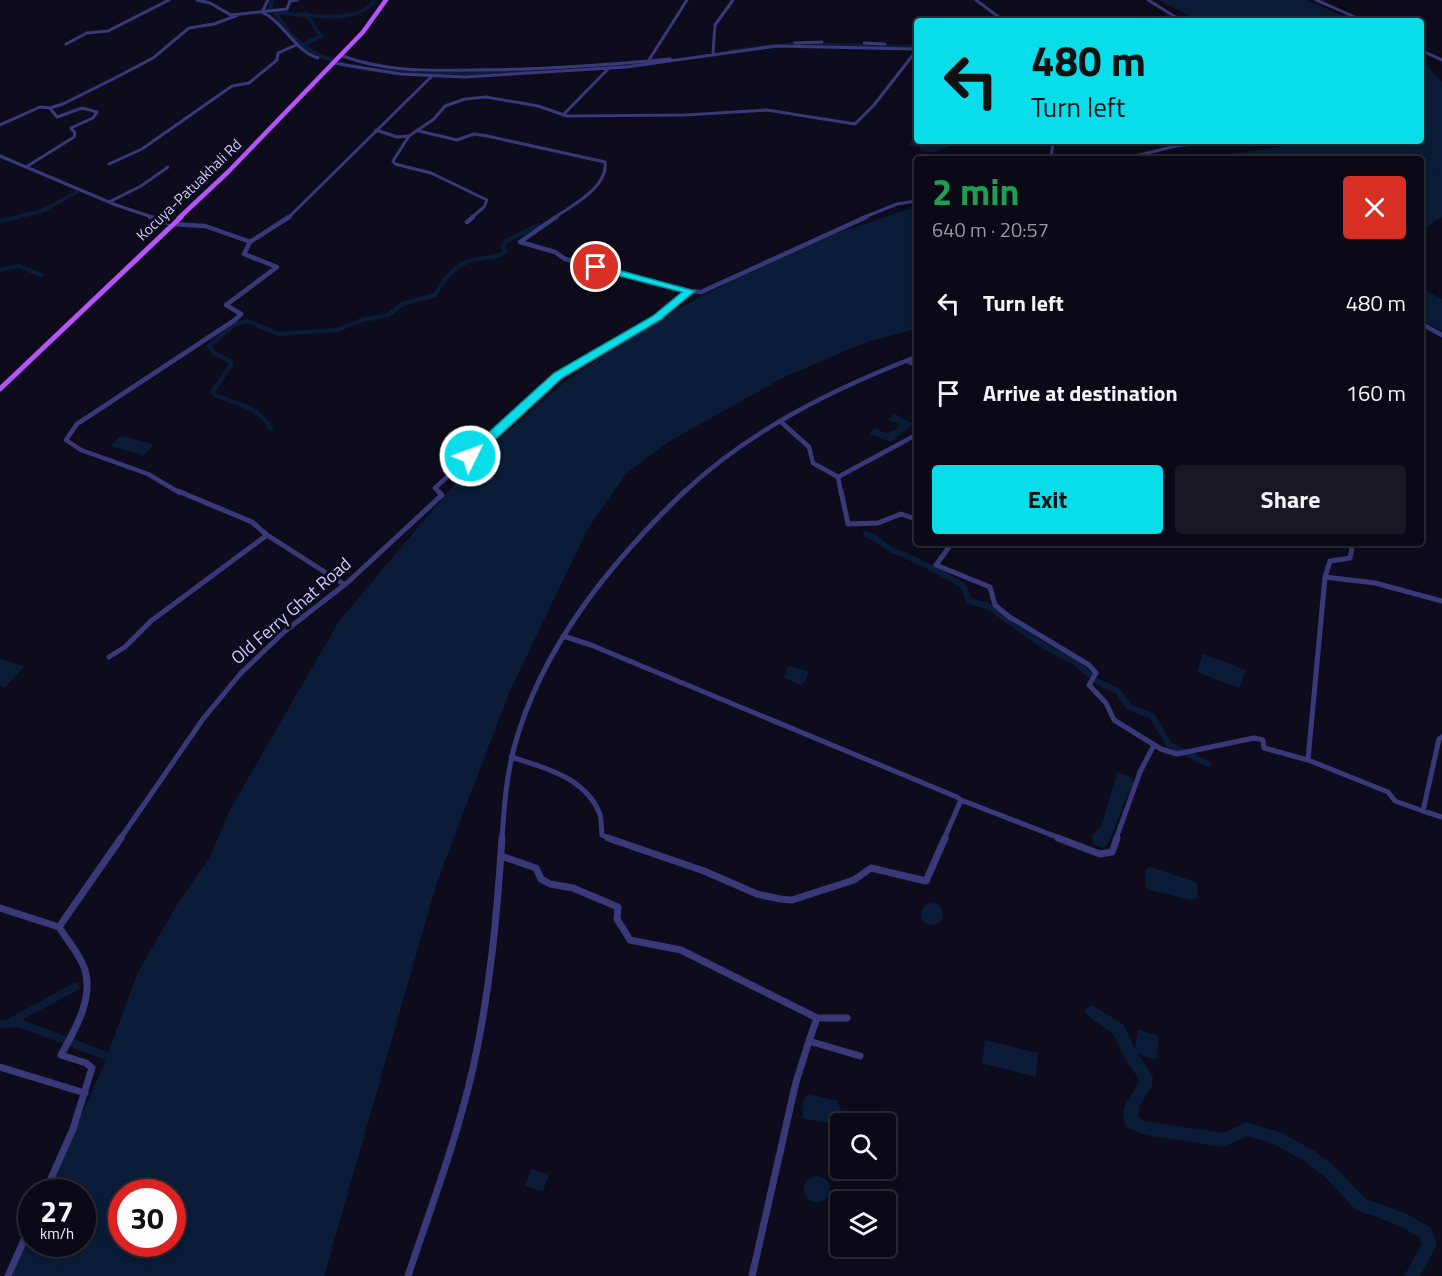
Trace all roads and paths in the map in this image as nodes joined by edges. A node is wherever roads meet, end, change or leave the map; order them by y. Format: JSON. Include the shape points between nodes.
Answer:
{"nodes":[{"id":1,"x":169,"y":0,"type":"edge"},
{"id":2,"x":196,"y":0,"type":"edge"},
{"id":3,"x":268,"y":0,"type":"edge"},
{"id":4,"x":297,"y":0,"type":"edge"},
{"id":5,"x":386,"y":0,"type":"edge"},
{"id":6,"x":687,"y":0,"type":"edge"},
{"id":7,"x":733,"y":0,"type":"edge"},
{"id":8,"x":976,"y":0,"type":"edge"},
{"id":9,"x":1148,"y":0,"type":"edge"},
{"id":10,"x":1316,"y":0,"type":"edge"},
{"id":11,"x":269,"y":13,"type":"junction"},
{"id":12,"x":238,"y":15,"type":"dead end"},
{"id":13,"x":1000,"y":18,"type":"edge"},
{"id":14,"x":1177,"y":18,"type":"edge"},
{"id":15,"x":1357,"y":18,"type":"edge"},
{"id":16,"x":66,"y":44,"type":"dead end"},
{"id":17,"x":296,"y":45,"type":"junction"},
{"id":18,"x":914,"y":48,"type":"edge"},
{"id":19,"x":914,"y":48,"type":"edge"},
{"id":20,"x":914,"y":51,"type":"edge"},
{"id":21,"x":1424,"y":52,"type":"edge"},
{"id":22,"x":713,"y":53,"type":"junction"},
{"id":23,"x":340,"y":56,"type":"junction"},
{"id":24,"x":318,"y":58,"type":"dead end"},
{"id":25,"x":650,"y":60,"type":"junction"},
{"id":26,"x":1442,"y":60,"type":"edge"},
{"id":27,"x":334,"y":62,"type":"junction"},
{"id":28,"x":608,"y":69,"type":"junction"},
{"id":29,"x":431,"y":77,"type":"junction"},
{"id":30,"x":50,"y":108,"type":"junction"},
{"id":31,"x":563,"y":115,"type":"junction"},
{"id":32,"x":0,"y":125,"type":"edge"},
{"id":33,"x":376,"y":130,"type":"junction"},
{"id":34,"x":419,"y":131,"type":"junction"},
{"id":35,"x":409,"y":136,"type":"junction"},
{"id":36,"x":1191,"y":144,"type":"edge"},
{"id":37,"x":0,"y":156,"type":"edge"},
{"id":38,"x":1135,"y":156,"type":"edge"},
{"id":39,"x":109,"y":164,"type":"dead end"},
{"id":40,"x":26,"y":167,"type":"junction"},
{"id":41,"x":168,"y":167,"type":"dead end"},
{"id":42,"x":914,"y":201,"type":"edge"},
{"id":43,"x":109,"y":202,"type":"junction"},
{"id":44,"x":467,"y":222,"type":"dead end"},
{"id":45,"x":172,"y":224,"type":"junction"},
{"id":46,"x":250,"y":242,"type":"junction"},
{"id":47,"x":690,"y":291,"type":"junction"},
{"id":48,"x":1424,"y":325,"type":"edge"},
{"id":49,"x":1442,"y":335,"type":"edge"},
{"id":50,"x":914,"y":358,"type":"edge"},
{"id":51,"x":907,"y":361,"type":"junction"},
{"id":52,"x":914,"y":364,"type":"edge"},
{"id":53,"x":0,"y":389,"type":"edge"},
{"id":54,"x":780,"y":422,"type":"junction"},
{"id":55,"x":914,"y":436,"type":"edge"},
{"id":56,"x":838,"y":477,"type":"junction"},
{"id":57,"x":914,"y":518,"type":"edge"},
{"id":58,"x":267,"y":535,"type":"junction"},
{"id":59,"x":950,"y":546,"type":"edge"},
{"id":60,"x":1352,"y":546,"type":"edge"},
{"id":61,"x":1324,"y":577,"type":"junction"},
{"id":62,"x":342,"y":583,"type":"dead end"},
{"id":63,"x":1442,"y":601,"type":"edge"},
{"id":64,"x":563,"y":636,"type":"junction"},
{"id":65,"x":109,"y":657,"type":"dead end"},
{"id":66,"x":1442,"y":737,"type":"edge"},
{"id":67,"x":1154,"y":745,"type":"junction"},
{"id":68,"x":511,"y":757,"type":"junction"},
{"id":69,"x":1308,"y":760,"type":"junction"},
{"id":70,"x":961,"y":800,"type":"junction"},
{"id":71,"x":1423,"y":812,"type":"junction"},
{"id":72,"x":1442,"y":817,"type":"edge"},
{"id":73,"x":501,"y":856,"type":"junction"},
{"id":74,"x":0,"y":908,"type":"edge"},
{"id":75,"x":59,"y":927,"type":"junction"},
{"id":76,"x":817,"y":1018,"type":"junction"},
{"id":77,"x":847,"y":1018,"type":"dead end"},
{"id":78,"x":73,"y":1036,"type":"joint"},
{"id":79,"x":809,"y":1041,"type":"junction"},
{"id":80,"x":860,"y":1056,"type":"dead end"},
{"id":81,"x":0,"y":1067,"type":"edge"},
{"id":82,"x":85,"y":1093,"type":"junction"},
{"id":83,"x":50,"y":1179,"type":"edge"},
{"id":84,"x":18,"y":1254,"type":"edge"},
{"id":85,"x":8,"y":1276,"type":"edge"},
{"id":86,"x":408,"y":1276,"type":"edge"},
{"id":87,"x":752,"y":1276,"type":"edge"}],
"edges":[{"from":1,"to":16,"type":"street","via":[[108,31],[87,33]]},
{"from":2,"to":11,"type":"street","via":[[231,15]]},
{"from":3,"to":11,"type":"street","via":[[262,12]]},
{"from":4,"to":11,"type":"street","via":[[290,1],[287,9]]},
{"from":5,"to":23,"type":"main road","name":"Kocuya-Patuakhali Rd"},
{"from":6,"to":25,"type":"street"},
{"from":7,"to":22,"type":"street","via":[[715,25]]},
{"from":8,"to":13,"type":"street"},
{"from":9,"to":14,"type":"street"},
{"from":10,"to":15,"type":"street"},
{"from":11,"to":17,"type":"street"},
{"from":12,"to":30,"type":"street","via":[[189,28],[153,58]]},
{"from":17,"to":24,"type":"street"},
{"from":17,"to":39,"type":"street","via":[[278,53],[277,60],[249,83],[232,86],[142,150]]},
{"from":18,"to":22,"type":"street","via":[[780,43]]},
{"from":19,"to":28,"type":"street","via":[[776,46]]},
{"from":20,"to":31,"type":"street","via":[[855,124],[767,110]]},
{"from":21,"to":26,"type":"street"},
{"from":22,"to":25,"type":"street"},
{"from":23,"to":25,"type":"street","via":[[369,64],[453,72]]},
{"from":23,"to":27,"type":"main road","name":"Kocuya-Patuakhali Rd"},
{"from":27,"to":29,"type":"street"},
{"from":27,"to":45,"type":"main road","name":"Kocuya-Patuakhali Rd"},
{"from":28,"to":29,"type":"street"},
{"from":28,"to":31,"type":"street"},
{"from":29,"to":33,"type":"street"},
{"from":30,"to":32,"type":"street","via":[[40,107]]},
{"from":30,"to":40,"type":"street","via":[[57,117],[82,108],[97,112],[93,118],[71,128],[74,137]]},
{"from":31,"to":34,"type":"street","via":[[500,98],[465,99],[445,106]]},
{"from":33,"to":35,"type":"street","via":[[397,137]]},
{"from":33,"to":46,"type":"street","via":[[285,221]]},
{"from":34,"to":35,"type":"street"},
{"from":34,"to":47,"type":"street","via":[[457,140],[474,134],[487,136],[605,162],[601,179],[587,195],[520,242],[555,252],[565,259]]},
{"from":35,"to":44,"type":"street","via":[[393,161],[395,164],[440,176],[487,200]]},
{"from":36,"to":38,"type":"street"},
{"from":37,"to":40,"type":"street"},
{"from":40,"to":43,"type":"street"},
{"from":41,"to":43,"type":"street"},
{"from":42,"to":47,"type":"street","name":"Old Ferry Ghat Road","via":[[886,208],[817,237],[701,292]]},
{"from":43,"to":45,"type":"street"},
{"from":45,"to":46,"type":"street","via":[[205,226]]},
{"from":45,"to":53,"type":"main road","name":"Kocuya-Patuakhali Rd"},
{"from":46,"to":58,"type":"street","via":[[244,254],[277,267],[226,305],[241,314],[77,424],[66,440],[81,450],[148,474],[188,497],[252,522]]},
{"from":47,"to":75,"type":"street","name":"Old Ferry Ghat Road","via":[[657,318],[558,376],[435,488],[441,495],[241,674],[203,719]]},
{"from":48,"to":49,"type":"street"},
{"from":50,"to":51,"type":"street"},
{"from":51,"to":52,"type":"street"},
{"from":51,"to":54,"type":"street"},
{"from":54,"to":56,"type":"street","via":[[810,447],[813,463]]},
{"from":54,"to":64,"type":"street","via":[[695,483],[641,535]]},
{"from":55,"to":56,"type":"street"},
{"from":56,"to":57,"type":"street","via":[[848,524],[883,522],[892,515],[905,513]]},
{"from":58,"to":62,"type":"street"},
{"from":58,"to":65,"type":"street"},
{"from":59,"to":67,"type":"street","via":[[936,565],[990,587],[995,605],[1089,665],[1095,672],[1091,680],[1114,720]]},
{"from":60,"to":61,"type":"street","via":[[1350,558],[1330,561]]},
{"from":61,"to":63,"type":"street","via":[[1375,582]]},
{"from":61,"to":69,"type":"street"},
{"from":64,"to":68,"type":"street","via":[[535,689]]},
{"from":64,"to":70,"type":"street"},
{"from":66,"to":71,"type":"street"},
{"from":67,"to":69,"type":"street","via":[[1177,754],[1254,738],[1263,740],[1264,748],[1272,752]]},
{"from":67,"to":70,"type":"street","via":[[1140,772],[1112,852],[1107,855]]},
{"from":68,"to":70,"type":"street","via":[[545,767],[580,786],[599,812],[602,835],[783,900],[854,880],[871,868],[926,881]]},
{"from":68,"to":73,"type":"street"},
{"from":69,"to":71,"type":"street","via":[[1388,792],[1395,801]]},
{"from":71,"to":72,"type":"street"},
{"from":73,"to":76,"type":"street","via":[[536,868],[541,879],[550,884],[573,888],[618,907],[617,919],[630,940],[681,950]]},
{"from":73,"to":86,"type":"street","via":[[479,1036],[468,1093]]},
{"from":74,"to":75,"type":"street"},
{"from":75,"to":78,"type":"street","via":[[85,968],[85,991]]},
{"from":76,"to":77,"type":"street"},
{"from":76,"to":79,"type":"street"},
{"from":78,"to":82,"type":"street","via":[[61,1055],[92,1068]]},
{"from":79,"to":80,"type":"street"},
{"from":79,"to":87,"type":"street"},
{"from":81,"to":82,"type":"street"},
{"from":82,"to":83,"type":"street"},
{"from":84,"to":85,"type":"street"}]}
